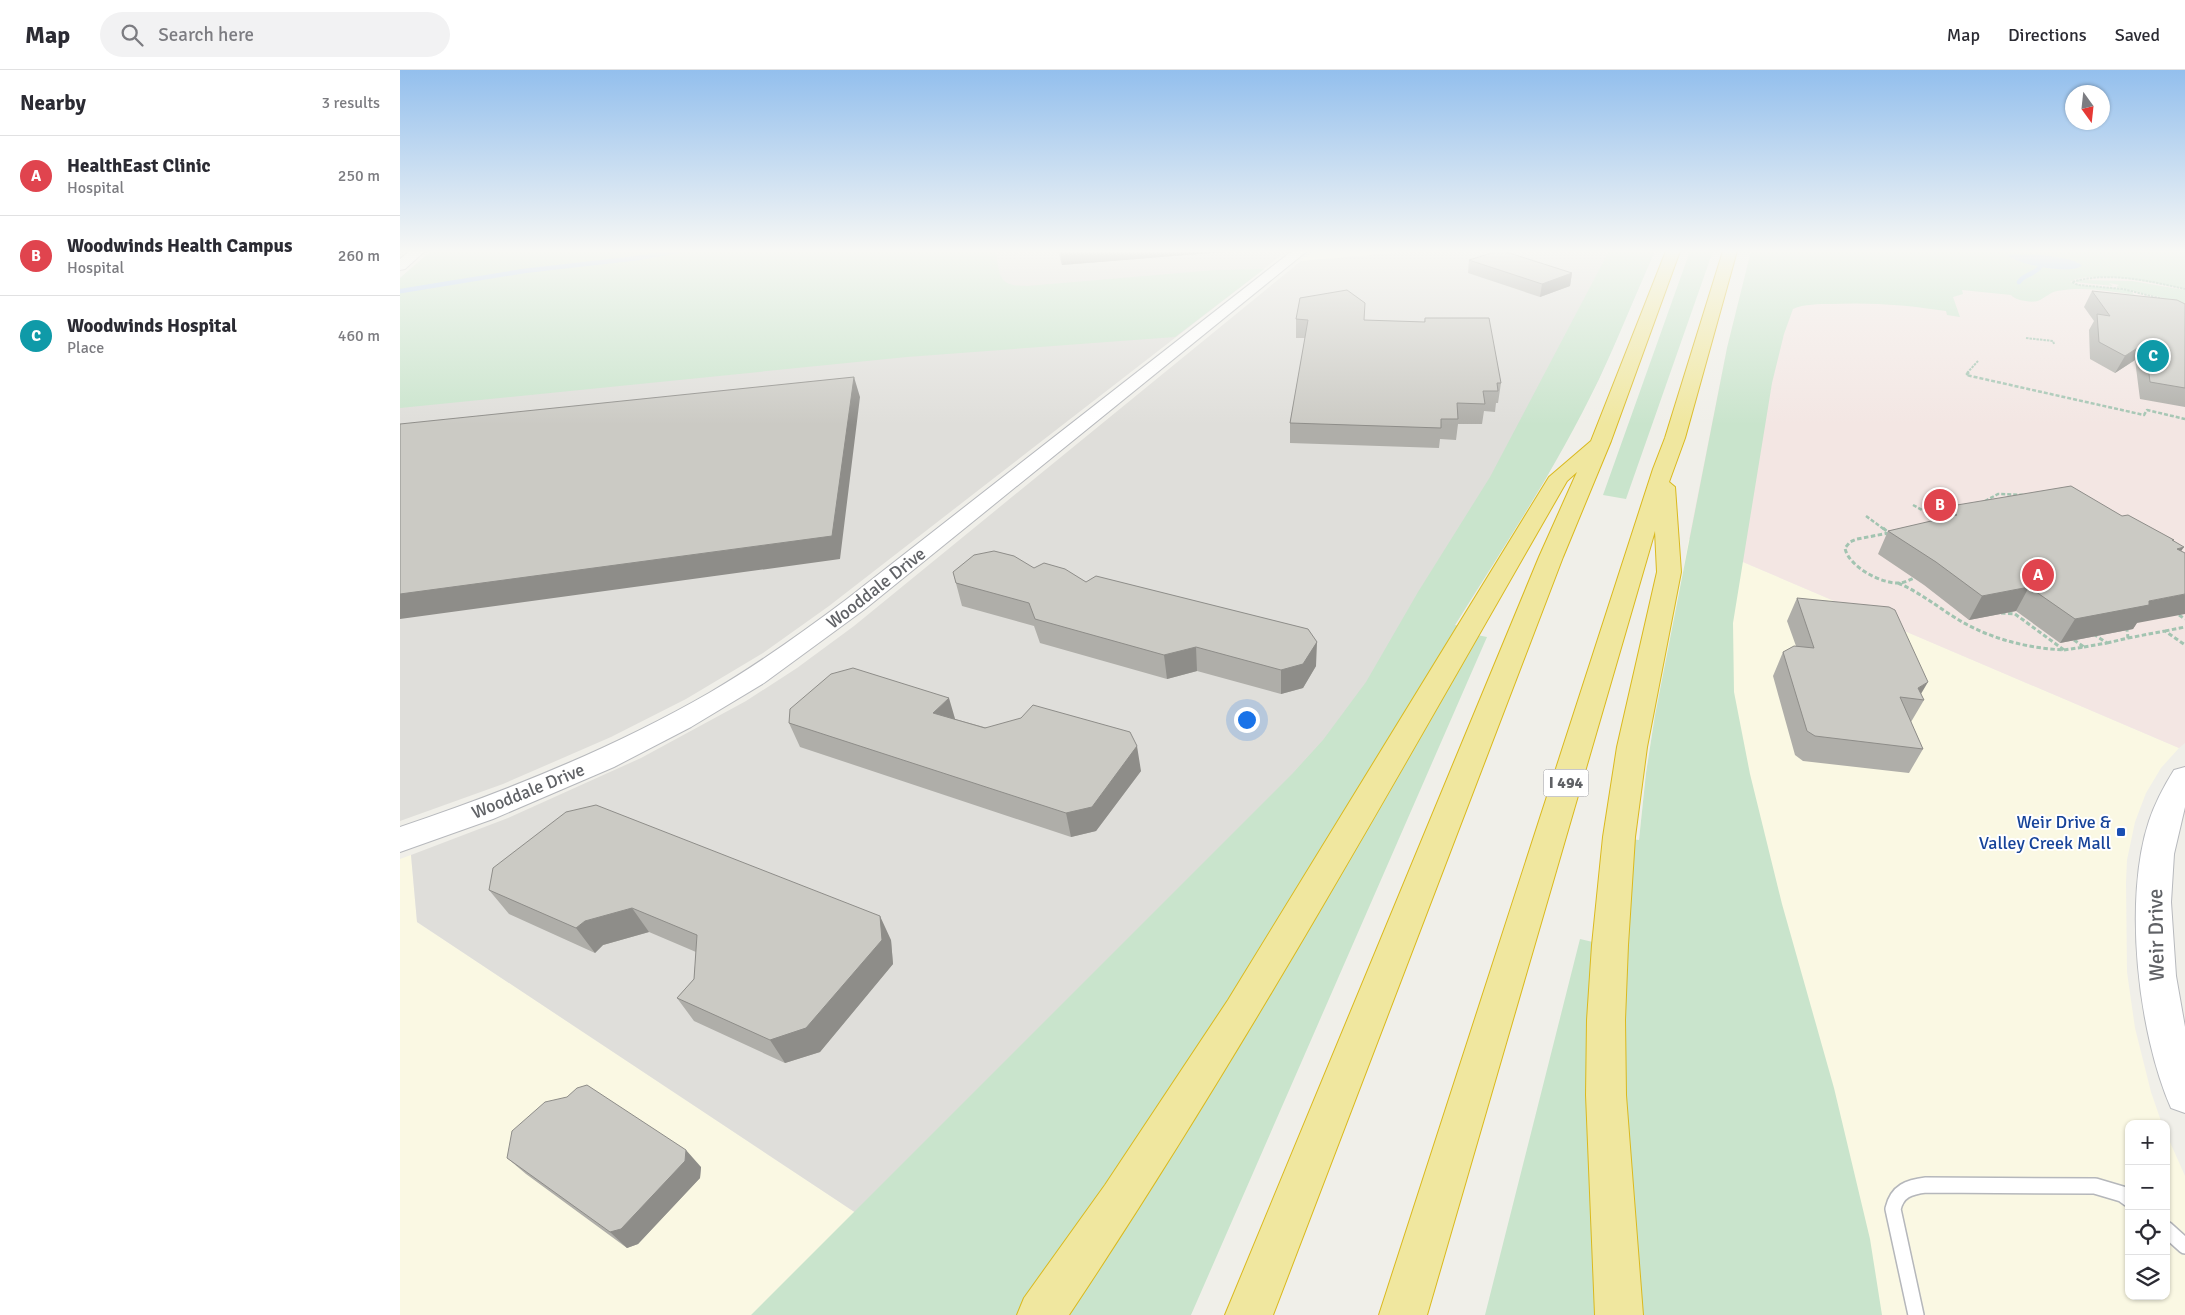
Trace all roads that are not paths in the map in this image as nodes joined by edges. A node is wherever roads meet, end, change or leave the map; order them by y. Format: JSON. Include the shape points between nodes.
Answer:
{"nodes":[{"id":1,"x":1226,"y":309,"type":"edge"},
{"id":2,"x":1651,"y":309,"type":"edge"},
{"id":3,"x":1713,"y":309,"type":"edge"},
{"id":4,"x":1601,"y":441,"type":"junction"},
{"id":5,"x":1663,"y":469,"type":"junction"},
{"id":6,"x":2185,"y":778,"type":"edge"},
{"id":7,"x":400,"y":840,"type":"edge"},
{"id":8,"x":2185,"y":1094,"type":"edge"},
{"id":9,"x":2125,"y":1196,"type":"edge"},
{"id":10,"x":2170,"y":1233,"type":"edge"},
{"id":11,"x":2185,"y":1246,"type":"edge"},
{"id":12,"x":1040,"y":1315,"type":"edge"},
{"id":13,"x":1249,"y":1315,"type":"edge"},
{"id":14,"x":1403,"y":1315,"type":"edge"},
{"id":15,"x":1619,"y":1315,"type":"edge"},
{"id":16,"x":1916,"y":1315,"type":"edge"}],
"edges":[{"from":1,"to":7,"type":"street","name":"Wooddale Drive","via":[[856,604],[806,642],[719,699],[597,762],[486,809]]},
{"from":2,"to":4,"type":"highway"},
{"from":3,"to":5,"type":"highway","number":"I 494"},
{"from":4,"to":12,"type":"highway","via":[[1559,477],[1241,1012],[1120,1200]]},
{"from":4,"to":13,"type":"highway","via":[[1544,574]]},
{"from":5,"to":14,"type":"highway","number":"I 494"},
{"from":5,"to":15,"type":"highway","via":[[1669,572],[1632,747],[1617,854],[1607,994],[1606,1094]]},
{"from":6,"to":8,"type":"street","name":"Weir Drive","via":[[2170,803],[2159,839],[2154,942],[2163,1022]]},
{"from":9,"to":16,"type":"lane","via":[[2095,1186],[1926,1185],[1906,1189],[1894,1200],[1893,1208]]},
{"from":10,"to":11,"type":"lane"}]}
